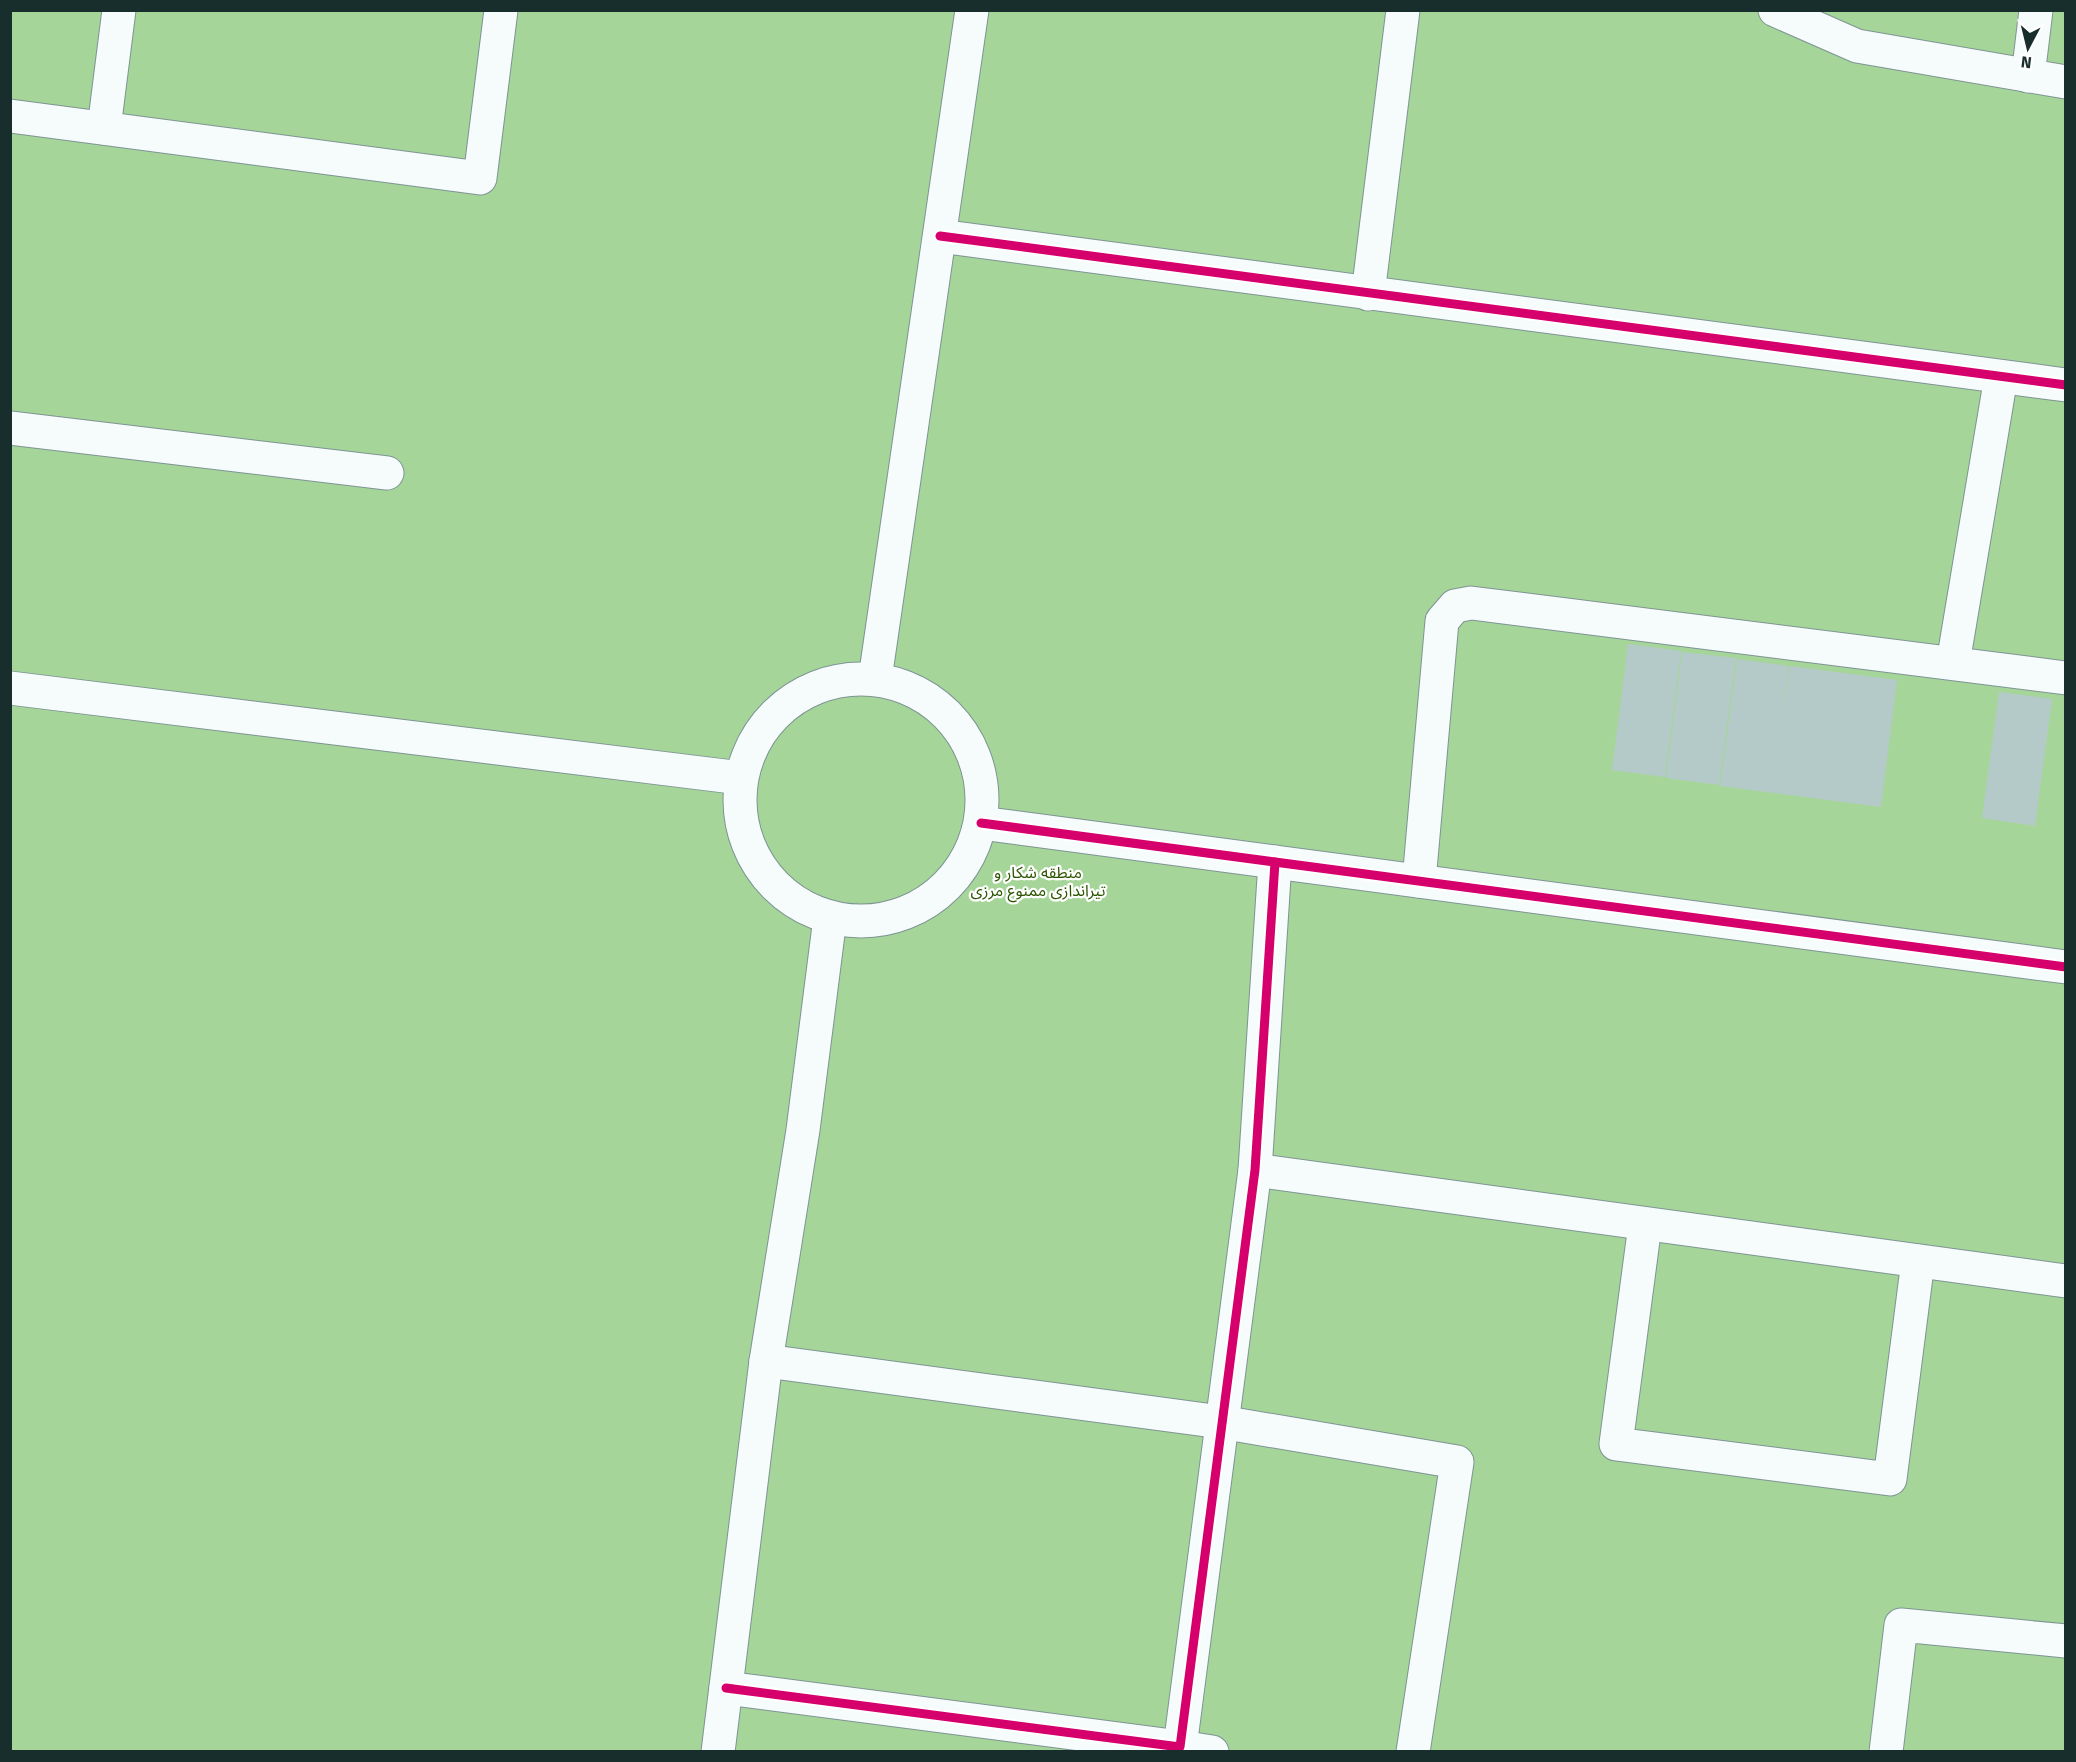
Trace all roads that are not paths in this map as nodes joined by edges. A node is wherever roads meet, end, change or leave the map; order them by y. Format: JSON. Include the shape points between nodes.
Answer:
{"nodes":[{"id":1,"x":119,"y":10,"type":"edge"},
{"id":2,"x":501,"y":10,"type":"edge"},
{"id":3,"x":972,"y":10,"type":"edge"},
{"id":4,"x":1403,"y":10,"type":"edge"},
{"id":5,"x":1775,"y":10,"type":"edge"},
{"id":6,"x":2036,"y":10,"type":"edge"},
{"id":7,"x":2028,"y":76,"type":"junction"},
{"id":8,"x":2066,"y":82,"type":"edge"},
{"id":9,"x":10,"y":116,"type":"edge"},
{"id":10,"x":104,"y":128,"type":"junction"},
{"id":11,"x":939,"y":236,"type":"junction"},
{"id":12,"x":1368,"y":294,"type":"junction"},
{"id":13,"x":2001,"y":377,"type":"junction"},
{"id":14,"x":2066,"y":385,"type":"edge"},
{"id":15,"x":10,"y":428,"type":"edge"},
{"id":16,"x":387,"y":473,"type":"dead end"},
{"id":17,"x":1953,"y":663,"type":"junction"},
{"id":18,"x":2066,"y":678,"type":"edge"},
{"id":19,"x":875,"y":679,"type":"junction"},
{"id":20,"x":10,"y":688,"type":"edge"},
{"id":21,"x":741,"y":778,"type":"junction"},
{"id":22,"x":981,"y":823,"type":"junction"},
{"id":23,"x":1275,"y":862,"type":"junction"},
{"id":24,"x":1419,"y":881,"type":"junction"},
{"id":25,"x":830,"y":918,"type":"junction"},
{"id":26,"x":2066,"y":967,"type":"edge"},
{"id":27,"x":1255,"y":1170,"type":"junction"},
{"id":28,"x":1645,"y":1224,"type":"junction"},
{"id":29,"x":1918,"y":1261,"type":"junction"},
{"id":30,"x":2066,"y":1281,"type":"edge"},
{"id":31,"x":766,"y":1361,"type":"junction"},
{"id":32,"x":1221,"y":1422,"type":"junction"},
{"id":33,"x":2066,"y":1641,"type":"edge"},
{"id":34,"x":726,"y":1688,"type":"junction"},
{"id":35,"x":1190,"y":1750,"type":"edge"},
{"id":36,"x":718,"y":1752,"type":"edge"},
{"id":37,"x":1413,"y":1752,"type":"edge"},
{"id":38,"x":1886,"y":1752,"type":"edge"}],
"edges":[{"from":1,"to":10,"type":"street"},
{"from":2,"to":10,"type":"street","via":[[480,178]]},
{"from":3,"to":11,"type":"street"},
{"from":4,"to":12,"type":"street"},
{"from":5,"to":7,"type":"street","via":[[1857,46]]},
{"from":6,"to":7,"type":"street"},
{"from":7,"to":8,"type":"street"},
{"from":9,"to":10,"type":"street"},
{"from":11,"to":12,"type":"street"},
{"from":11,"to":19,"type":"street"},
{"from":12,"to":13,"type":"street"},
{"from":13,"to":14,"type":"street"},
{"from":13,"to":17,"type":"street"},
{"from":15,"to":16,"type":"street"},
{"from":17,"to":18,"type":"street"},
{"from":17,"to":24,"type":"street","via":[[1471,603],[1455,606],[1442,621]]},
{"from":19,"to":21,"type":"street","via":[[843,679],[812,688],[784,705],[758,733]]},
{"from":19,"to":22,"type":"street","via":[[923,695],[960,728],[980,774]]},
{"from":20,"to":21,"type":"street"},
{"from":21,"to":25,"type":"street","via":[[739,806],[746,843],[766,876],[794,902]]},
{"from":22,"to":23,"type":"street"},
{"from":22,"to":25,"type":"street","via":[[968,860],[942,891],[909,913],[870,921]]},
{"from":23,"to":24,"type":"street"},
{"from":23,"to":27,"type":"street"},
{"from":24,"to":26,"type":"street"},
{"from":25,"to":31,"type":"street","via":[[803,1130]]},
{"from":27,"to":28,"type":"street"},
{"from":27,"to":32,"type":"street"},
{"from":28,"to":29,"type":"street"},
{"from":28,"to":29,"type":"street","via":[[1616,1444],[1890,1479]]},
{"from":29,"to":30,"type":"street"},
{"from":31,"to":32,"type":"street"},
{"from":31,"to":34,"type":"street"},
{"from":32,"to":35,"type":"street"},
{"from":32,"to":37,"type":"street","via":[[1457,1462]]},
{"from":33,"to":38,"type":"street","via":[[1901,1625]]},
{"from":34,"to":35,"type":"street"},
{"from":34,"to":36,"type":"street"}]}
